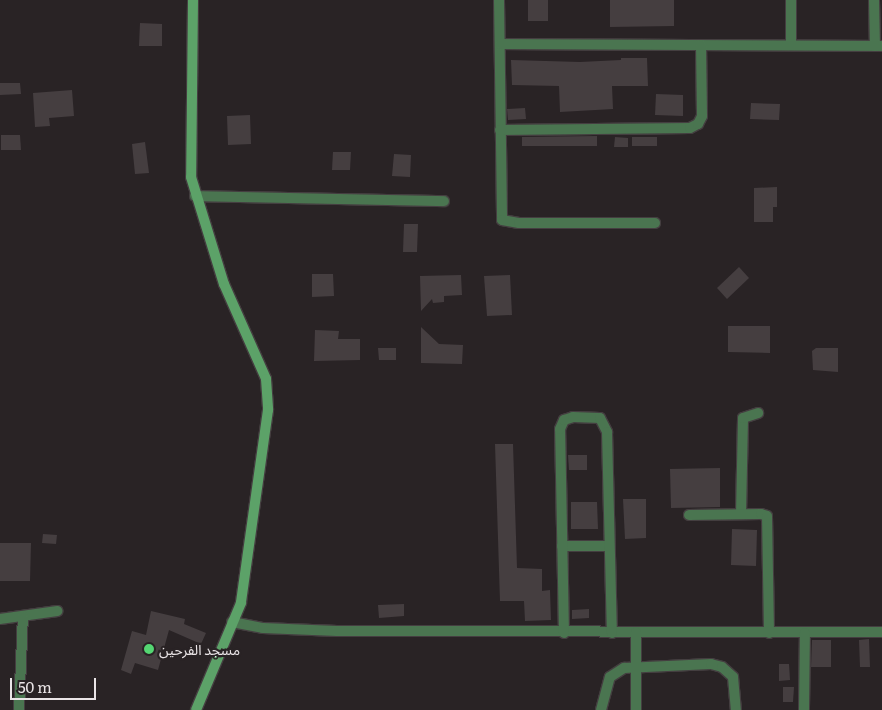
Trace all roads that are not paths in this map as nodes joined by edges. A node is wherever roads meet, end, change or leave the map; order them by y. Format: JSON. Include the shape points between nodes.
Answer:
{"nodes":[{"id":1,"x":193,"y":0,"type":"edge"},
{"id":2,"x":500,"y":0,"type":"edge"},
{"id":3,"x":791,"y":0,"type":"edge"},
{"id":4,"x":874,"y":0,"type":"edge"},
{"id":5,"x":500,"y":44,"type":"junction"},
{"id":6,"x":701,"y":45,"type":"junction"},
{"id":7,"x":791,"y":45,"type":"junction"},
{"id":8,"x":878,"y":46,"type":"edge"},
{"id":9,"x":500,"y":130,"type":"junction"},
{"id":10,"x":195,"y":196,"type":"junction"},
{"id":11,"x":444,"y":201,"type":"dead end"},
{"id":12,"x":654,"y":223,"type":"dead end"},
{"id":13,"x":758,"y":413,"type":"dead end"},
{"id":14,"x":740,"y":514,"type":"junction"},
{"id":15,"x":689,"y":516,"type":"dead end"},
{"id":16,"x":562,"y":546,"type":"junction"},
{"id":17,"x":609,"y":546,"type":"junction"},
{"id":18,"x":57,"y":612,"type":"dead end"},
{"id":19,"x":23,"y":616,"type":"junction"},
{"id":20,"x":0,"y":619,"type":"edge"},
{"id":21,"x":232,"y":622,"type":"junction"},
{"id":22,"x":612,"y":632,"type":"junction"},
{"id":23,"x":636,"y":632,"type":"junction"},
{"id":24,"x":768,"y":632,"type":"junction"},
{"id":25,"x":882,"y":632,"type":"edge"},
{"id":26,"x":564,"y":633,"type":"junction"},
{"id":27,"x":804,"y":633,"type":"junction"},
{"id":28,"x":636,"y":666,"type":"junction"},
{"id":29,"x":19,"y":710,"type":"edge"},
{"id":30,"x":196,"y":710,"type":"edge"},
{"id":31,"x":601,"y":710,"type":"edge"},
{"id":32,"x":636,"y":710,"type":"edge"},
{"id":33,"x":736,"y":710,"type":"edge"},
{"id":34,"x":804,"y":710,"type":"edge"}],
"edges":[{"from":1,"to":10,"type":"street","via":[[191,176]]},
{"from":2,"to":5,"type":"street"},
{"from":3,"to":7,"type":"street"},
{"from":4,"to":8,"type":"street"},
{"from":5,"to":6,"type":"street"},
{"from":5,"to":9,"type":"street"},
{"from":6,"to":7,"type":"street"},
{"from":6,"to":9,"type":"street","via":[[702,116],[698,124],[690,128]]},
{"from":7,"to":8,"type":"street"},
{"from":9,"to":12,"type":"street","via":[[502,220],[519,224]]},
{"from":10,"to":11,"type":"street"},
{"from":10,"to":21,"type":"street","via":[[224,284],[261,366],[268,394],[246,579],[241,603]]},
{"from":13,"to":14,"type":"street","via":[[743,418]]},
{"from":14,"to":15,"type":"street"},
{"from":14,"to":24,"type":"street","via":[[767,516]]},
{"from":16,"to":17,"type":"street"},
{"from":16,"to":17,"type":"street","via":[[560,430],[564,420],[573,417],[600,418],[605,423]]},
{"from":16,"to":26,"type":"street"},
{"from":17,"to":22,"type":"street"},
{"from":18,"to":19,"type":"street"},
{"from":19,"to":20,"type":"street"},
{"from":19,"to":29,"type":"street"},
{"from":21,"to":26,"type":"street","via":[[297,630]]},
{"from":21,"to":30,"type":"street"},
{"from":22,"to":23,"type":"street"},
{"from":22,"to":26,"type":"street"},
{"from":23,"to":24,"type":"street"},
{"from":23,"to":28,"type":"street"},
{"from":24,"to":27,"type":"street"},
{"from":25,"to":27,"type":"street"},
{"from":27,"to":34,"type":"street"},
{"from":28,"to":31,"type":"street","via":[[624,668],[610,677]]},
{"from":28,"to":32,"type":"street"},
{"from":28,"to":33,"type":"street","via":[[722,667],[733,676]]}]}
